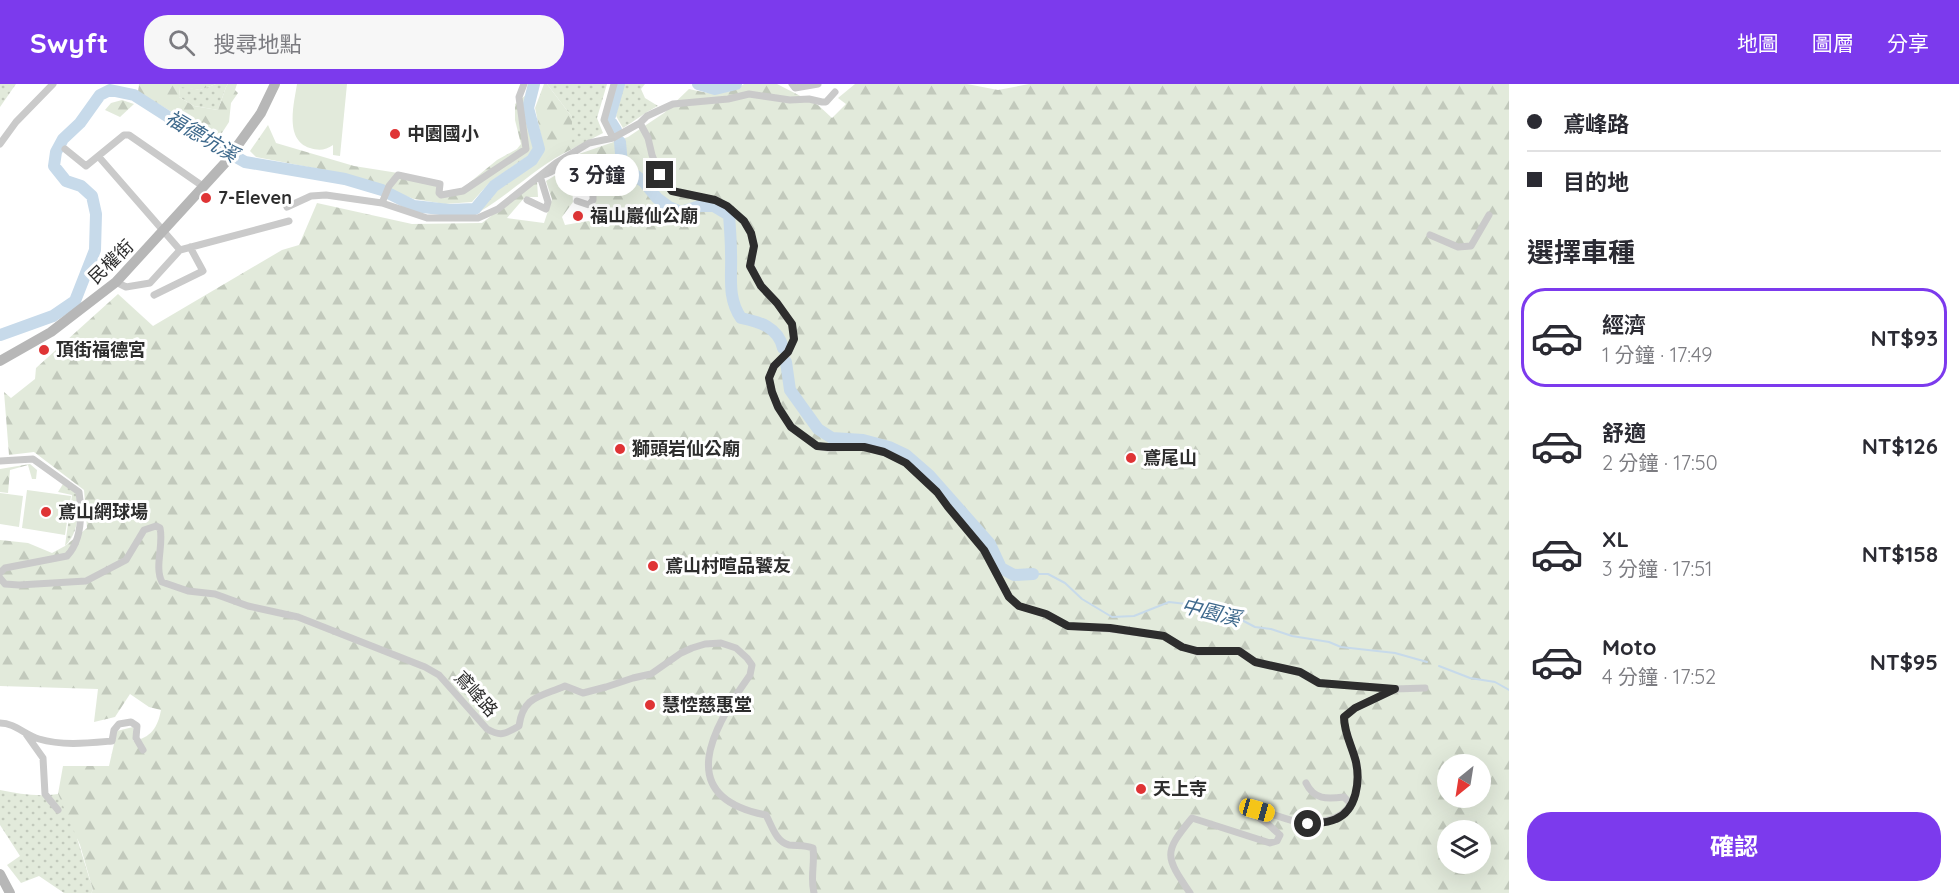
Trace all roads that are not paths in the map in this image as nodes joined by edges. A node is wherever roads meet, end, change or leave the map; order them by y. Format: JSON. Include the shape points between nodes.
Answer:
{"nodes":[{"id":1,"x":53,"y":84,"type":"edge"},
{"id":2,"x":275,"y":84,"type":"edge"},
{"id":3,"x":614,"y":84,"type":"edge"},
{"id":4,"x":792,"y":84,"type":"edge"},
{"id":5,"x":818,"y":84,"type":"edge"},
{"id":6,"x":522,"y":85,"type":"edge"},
{"id":7,"x":835,"y":92,"type":"dead end"},
{"id":8,"x":640,"y":123,"type":"junction"},
{"id":9,"x":613,"y":138,"type":"junction"},
{"id":10,"x":0,"y":144,"type":"edge"},
{"id":11,"x":65,"y":148,"type":"dead end"},
{"id":12,"x":99,"y":157,"type":"junction"},
{"id":13,"x":540,"y":176,"type":"junction"},
{"id":14,"x":204,"y":187,"type":"junction"},
{"id":15,"x":383,"y":200,"type":"junction"},
{"id":16,"x":527,"y":200,"type":"dead end"},
{"id":17,"x":577,"y":201,"type":"dead end"},
{"id":18,"x":287,"y":207,"type":"dead end"},
{"id":19,"x":1489,"y":215,"type":"dead end"},
{"id":20,"x":289,"y":221,"type":"dead end"},
{"id":21,"x":163,"y":233,"type":"junction"},
{"id":22,"x":1430,"y":235,"type":"dead end"},
{"id":23,"x":190,"y":247,"type":"junction"},
{"id":24,"x":180,"y":250,"type":"junction"},
{"id":25,"x":116,"y":282,"type":"junction"},
{"id":26,"x":154,"y":295,"type":"dead end"},
{"id":27,"x":0,"y":361,"type":"edge"},
{"id":28,"x":0,"y":461,"type":"edge"},
{"id":29,"x":0,"y":573,"type":"edge"},
{"id":30,"x":0,"y":578,"type":"edge"},
{"id":31,"x":1425,"y":688,"type":"dead end"},
{"id":32,"x":1395,"y":689,"type":"junction"},
{"id":33,"x":0,"y":723,"type":"edge"},
{"id":34,"x":26,"y":734,"type":"junction"},
{"id":35,"x":143,"y":750,"type":"dead end"},
{"id":36,"x":1306,"y":783,"type":"dead end"},
{"id":37,"x":1351,"y":804,"type":"junction"},
{"id":38,"x":58,"y":810,"type":"dead end"},
{"id":39,"x":0,"y":874,"type":"edge"},
{"id":40,"x":10,"y":893,"type":"edge"},
{"id":41,"x":814,"y":893,"type":"edge"},
{"id":42,"x":1190,"y":893,"type":"edge"}],
"edges":[{"from":1,"to":10,"type":"street"},
{"from":2,"to":14,"type":"street","name":"民權街","via":[[239,146]]},
{"from":3,"to":9,"type":"street","via":[[604,120]]},
{"from":4,"to":5,"type":"street","via":[[795,88]]},
{"from":6,"to":15,"type":"street","via":[[519,97],[526,149],[463,191],[441,195],[440,184],[398,175]]},
{"from":7,"to":8,"type":"street","via":[[826,102],[749,94],[686,101],[647,116]]},
{"from":8,"to":9,"type":"street"},
{"from":8,"to":32,"type":"street","via":[[660,175],[672,191],[727,206],[751,233],[754,246],[750,266],[792,324],[794,339],[769,378],[775,400],[791,427],[817,446],[864,447],[906,463],[937,492],[984,550],[1009,597],[1019,606],[1068,626],[1164,636],[1197,651],[1239,651],[1255,662],[1300,672],[1319,683]]},
{"from":9,"to":13,"type":"street","via":[[589,143]]},
{"from":11,"to":12,"type":"street","via":[[86,166]]},
{"from":12,"to":14,"type":"street","via":[[129,135]]},
{"from":12,"to":21,"type":"street"},
{"from":13,"to":15,"type":"street","via":[[498,209],[478,218],[427,218]]},
{"from":13,"to":16,"type":"street","via":[[548,202],[546,209]]},
{"from":13,"to":17,"type":"street","via":[[549,175],[565,162],[576,162],[578,181],[593,194],[589,205]]},
{"from":14,"to":21,"type":"street","name":"民權街"},
{"from":15,"to":18,"type":"street","via":[[311,196]]},
{"from":19,"to":22,"type":"street","via":[[1471,246],[1458,247]]},
{"from":20,"to":23,"type":"street"},
{"from":21,"to":24,"type":"street"},
{"from":21,"to":25,"type":"street","name":"民權街"},
{"from":23,"to":24,"type":"street"},
{"from":23,"to":26,"type":"street","via":[[203,271]]},
{"from":24,"to":25,"type":"street","via":[[150,284],[126,287]]},
{"from":25,"to":27,"type":"street","name":"民權街","via":[[51,332]]},
{"from":28,"to":29,"type":"street","via":[[33,459],[79,492],[81,514],[76,544],[67,556],[5,568]]},
{"from":30,"to":41,"type":"street","name":"鳶峰路","via":[[5,584],[19,585],[86,581],[126,560],[144,530],[156,526],[162,538],[162,582],[298,617],[425,667],[439,675],[496,734],[519,726],[525,705],[565,686],[584,693],[651,674],[681,653],[705,644],[721,643],[736,648],[752,669],[713,739],[707,761],[710,778],[735,806],[766,815],[776,837],[788,845],[813,848]]},
{"from":31,"to":32,"type":"street"},
{"from":32,"to":37,"type":"street","via":[[1344,717],[1358,780]]},
{"from":33,"to":34,"type":"street"},
{"from":34,"to":35,"type":"street","via":[[40,740],[112,741],[119,724],[131,722],[137,726],[136,738]]},
{"from":34,"to":38,"type":"street","via":[[43,758],[45,794]]},
{"from":36,"to":37,"type":"street","via":[[1320,798],[1344,797]]},
{"from":37,"to":42,"type":"street","via":[[1336,819],[1308,824],[1257,810],[1255,815],[1280,835],[1270,843],[1192,818],[1169,852],[1171,864]]},
{"from":39,"to":40,"type":"street"}]}
